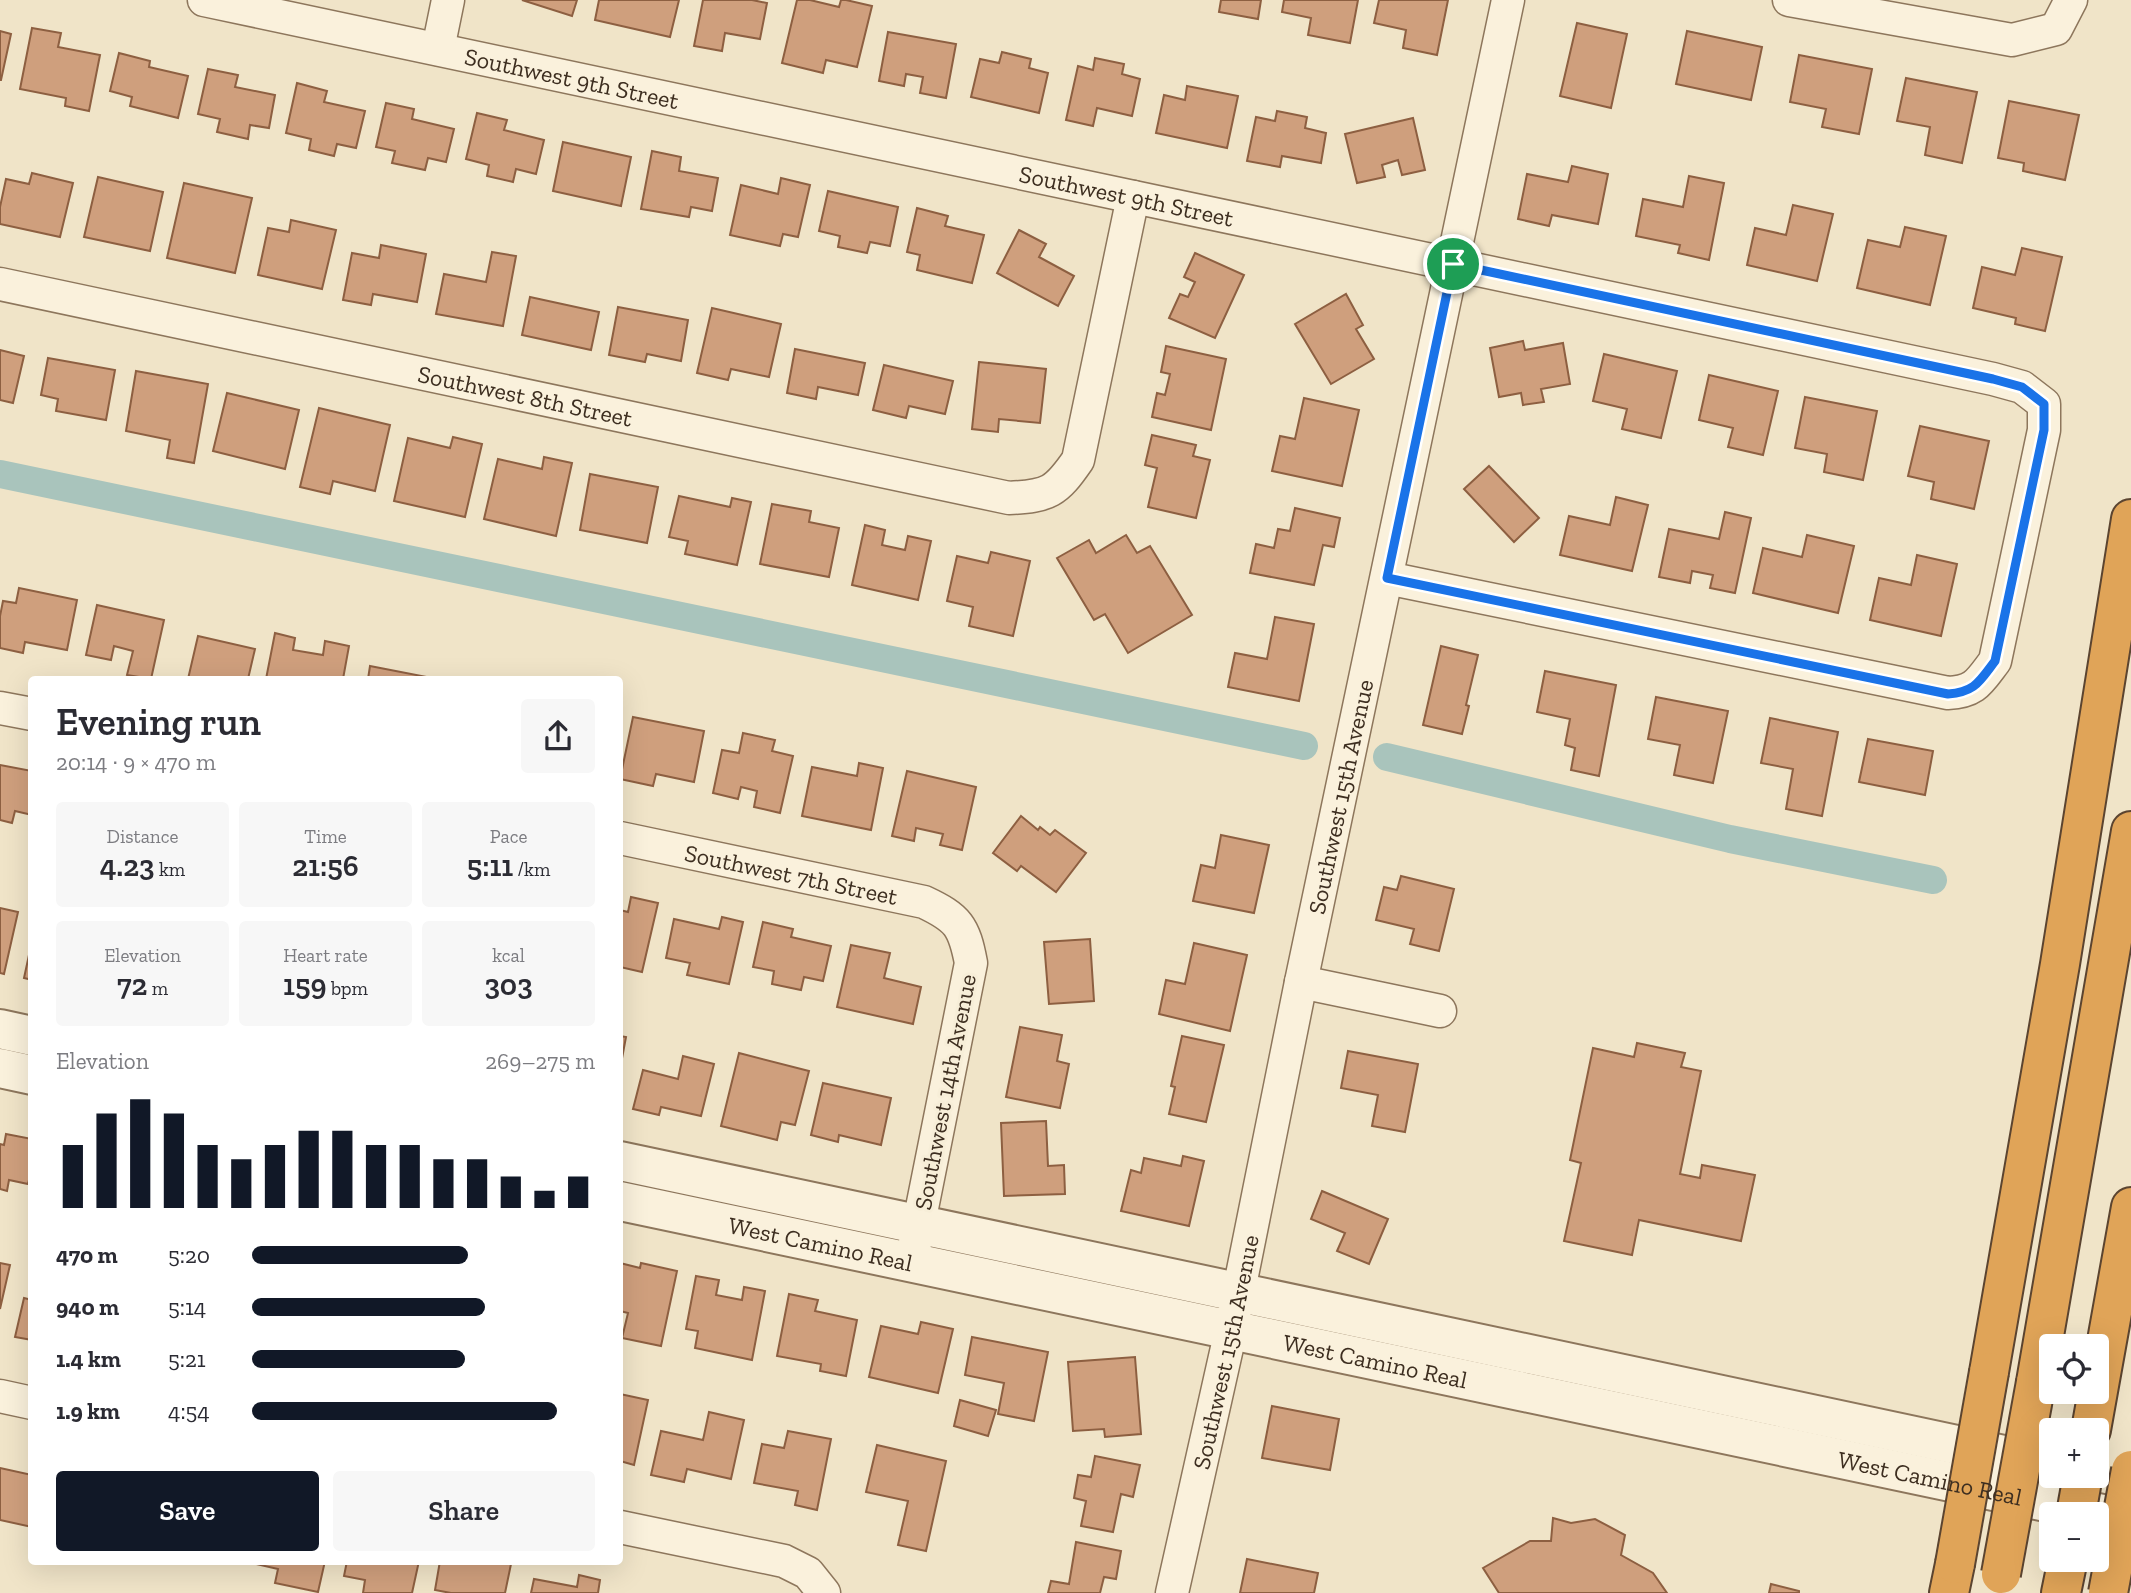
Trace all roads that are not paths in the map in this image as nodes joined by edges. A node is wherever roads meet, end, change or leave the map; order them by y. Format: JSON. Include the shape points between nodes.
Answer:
{"nodes":[{"id":1,"x":204,"y":0,"type":"edge"},
{"id":2,"x":448,"y":0,"type":"edge"},
{"id":3,"x":1508,"y":0,"type":"edge"},
{"id":4,"x":1789,"y":0,"type":"edge"},
{"id":5,"x":2071,"y":0,"type":"edge"},
{"id":6,"x":438,"y":49,"type":"junction"},
{"id":7,"x":1133,"y":197,"type":"junction"},
{"id":8,"x":1453,"y":264,"type":"junction"},
{"id":9,"x":0,"y":284,"type":"edge"},
{"id":10,"x":2131,"y":519,"type":"edge"},
{"id":11,"x":1387,"y":578,"type":"junction"},
{"id":12,"x":0,"y":708,"type":"edge"},
{"id":13,"x":28,"y":713,"type":"edge"},
{"id":14,"x":2131,"y":831,"type":"edge"},
{"id":15,"x":623,"y":839,"type":"edge"},
{"id":16,"x":956,"y":924,"type":"joint"},
{"id":17,"x":1301,"y":982,"type":"junction"},
{"id":18,"x":1440,"y":1011,"type":"dead end"},
{"id":19,"x":0,"y":1030,"type":"edge"},
{"id":20,"x":28,"y":1035,"type":"edge"},
{"id":21,"x":0,"y":1068,"type":"edge"},
{"id":22,"x":28,"y":1074,"type":"edge"},
{"id":23,"x":623,"y":1162,"type":"edge"},
{"id":24,"x":623,"y":1202,"type":"edge"},
{"id":25,"x":2131,"y":1207,"type":"edge"},
{"id":26,"x":919,"y":1224,"type":"junction"},
{"id":27,"x":911,"y":1262,"type":"junction"},
{"id":28,"x":1238,"y":1292,"type":"junction"},
{"id":29,"x":1231,"y":1330,"type":"junction"},
{"id":30,"x":0,"y":1396,"type":"edge"},
{"id":31,"x":28,"y":1402,"type":"edge"},
{"id":32,"x":2095,"y":1413,"type":"edge"},
{"id":33,"x":2039,"y":1462,"type":"edge"},
{"id":34,"x":2131,"y":1470,"type":"edge"},
{"id":35,"x":2109,"y":1478,"type":"edge"},
{"id":36,"x":2131,"y":1482,"type":"edge"},
{"id":37,"x":2131,"y":1520,"type":"edge"},
{"id":38,"x":623,"y":1528,"type":"edge"},
{"id":39,"x":1952,"y":1578,"type":"edge"},
{"id":40,"x":816,"y":1583,"type":"edge"},
{"id":41,"x":2000,"y":1583,"type":"edge"},
{"id":42,"x":1172,"y":1593,"type":"edge"},
{"id":43,"x":2108,"y":1593,"type":"edge"}],
"edges":[{"from":1,"to":6,"type":"street","name":"Southwest 9th Street"},
{"from":2,"to":6,"type":"street"},
{"from":3,"to":8,"type":"street","name":"Southwest 15th Avenue"},
{"from":4,"to":5,"type":"street","via":[[2012,40],[2056,29]]},
{"from":6,"to":7,"type":"street","name":"Southwest 9th Street"},
{"from":7,"to":8,"type":"street","name":"Southwest 9th Street"},
{"from":7,"to":9,"type":"street","name":"Southwest 8th Street","via":[[1078,460],[1062,483],[1037,497],[1009,498]]},
{"from":8,"to":11,"type":"street","name":"Southwest 15th Avenue"},
{"from":8,"to":11,"type":"street","name":"Southwest 9th Street","via":[[2022,387],[2044,404],[2044,430],[1995,661],[1965,692],[1948,694]]},
{"from":10,"to":39,"type":"highway","bridge":true,"via":[[2058,977]]},
{"from":11,"to":17,"type":"street","name":"Southwest 15th Avenue"},
{"from":12,"to":13,"type":"street"},
{"from":14,"to":41,"type":"highway","bridge":true},
{"from":15,"to":16,"type":"street","name":"Southwest 7th Street","via":[[923,902],[948,914]]},
{"from":16,"to":26,"type":"street","name":"Southwest 14th Avenue","via":[[965,935],[971,963]]},
{"from":17,"to":18,"type":"street"},
{"from":17,"to":28,"type":"street","name":"Southwest 15th Avenue"},
{"from":19,"to":20,"type":"street"},
{"from":21,"to":22,"type":"street"},
{"from":23,"to":26,"type":"street","name":"West Camino Real"},
{"from":24,"to":27,"type":"street","name":"West Camino Real"},
{"from":25,"to":32,"type":"highway"},
{"from":26,"to":27,"type":"street","name":"Southwest 14th Avenue"},
{"from":26,"to":28,"type":"street","name":"West Camino Real"},
{"from":27,"to":29,"type":"street","name":"West Camino Real"},
{"from":28,"to":29,"type":"street","name":"Southwest 15th Avenue"},
{"from":28,"to":33,"type":"street","name":"West Camino Real"},
{"from":29,"to":37,"type":"street","name":"West Camino Real"},
{"from":29,"to":42,"type":"street","name":"Southwest 15th Avenue"},
{"from":30,"to":31,"type":"street"},
{"from":34,"to":43,"type":"highway","bridge":true},
{"from":35,"to":36,"type":"street"},
{"from":38,"to":40,"type":"street","via":[[784,1561]]}]}
